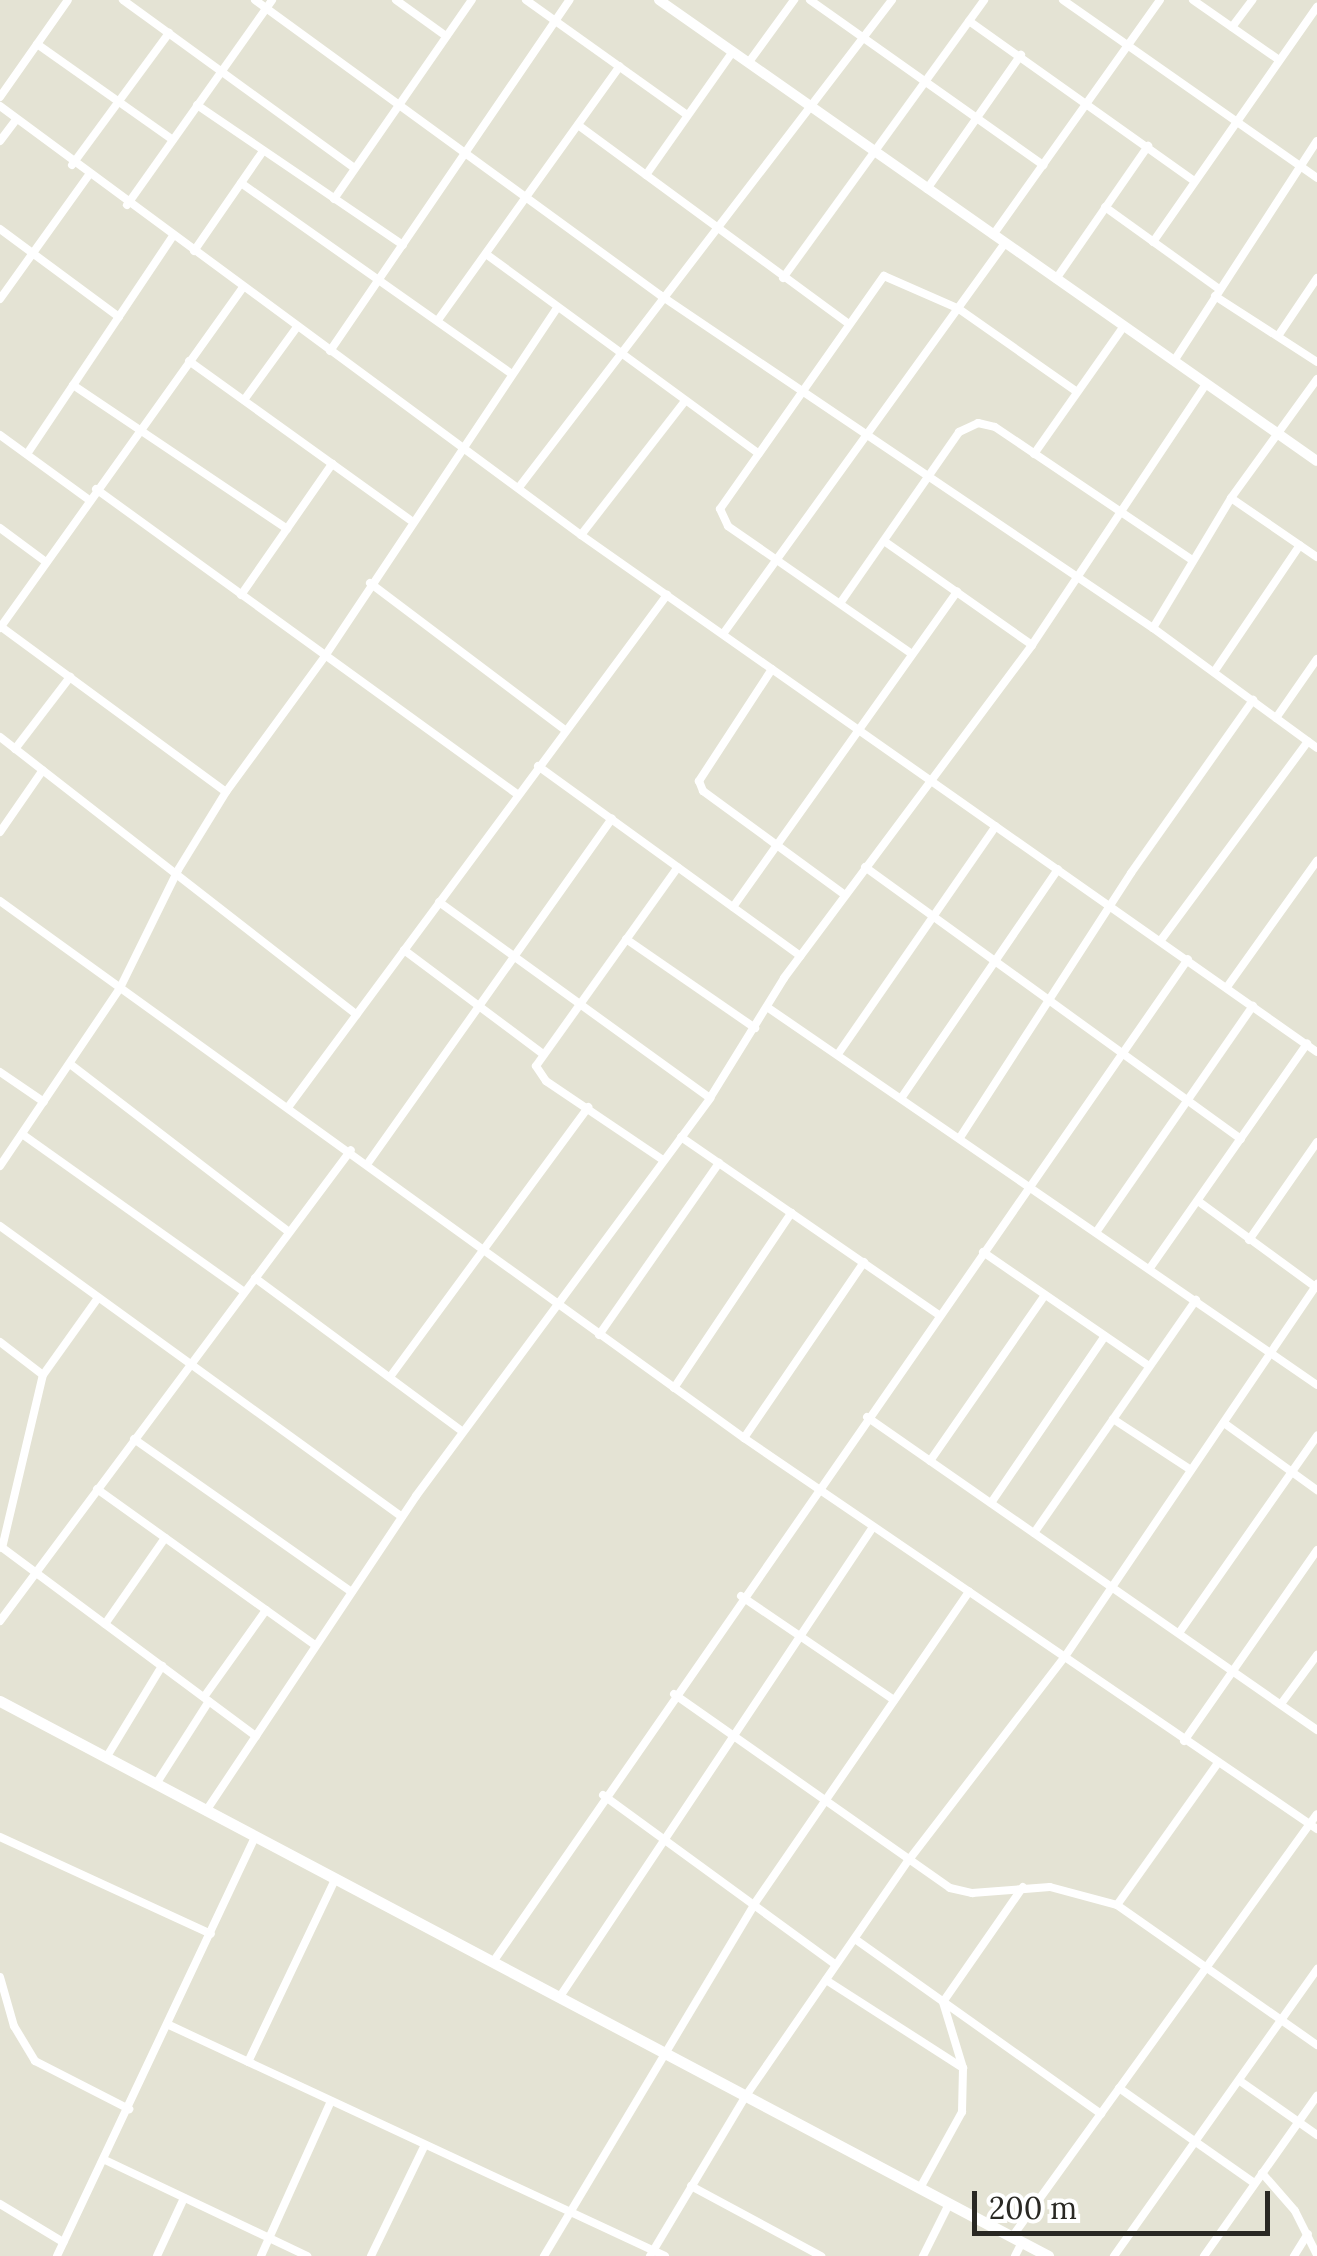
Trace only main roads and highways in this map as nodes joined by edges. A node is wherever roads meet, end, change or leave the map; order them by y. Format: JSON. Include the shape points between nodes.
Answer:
{"nodes":[{"id":1,"x":0,"y":1701,"type":"edge"},
{"id":2,"x":1048,"y":2256,"type":"edge"}],
"edges":[{"from":1,"to":2,"type":"main road"}]}
